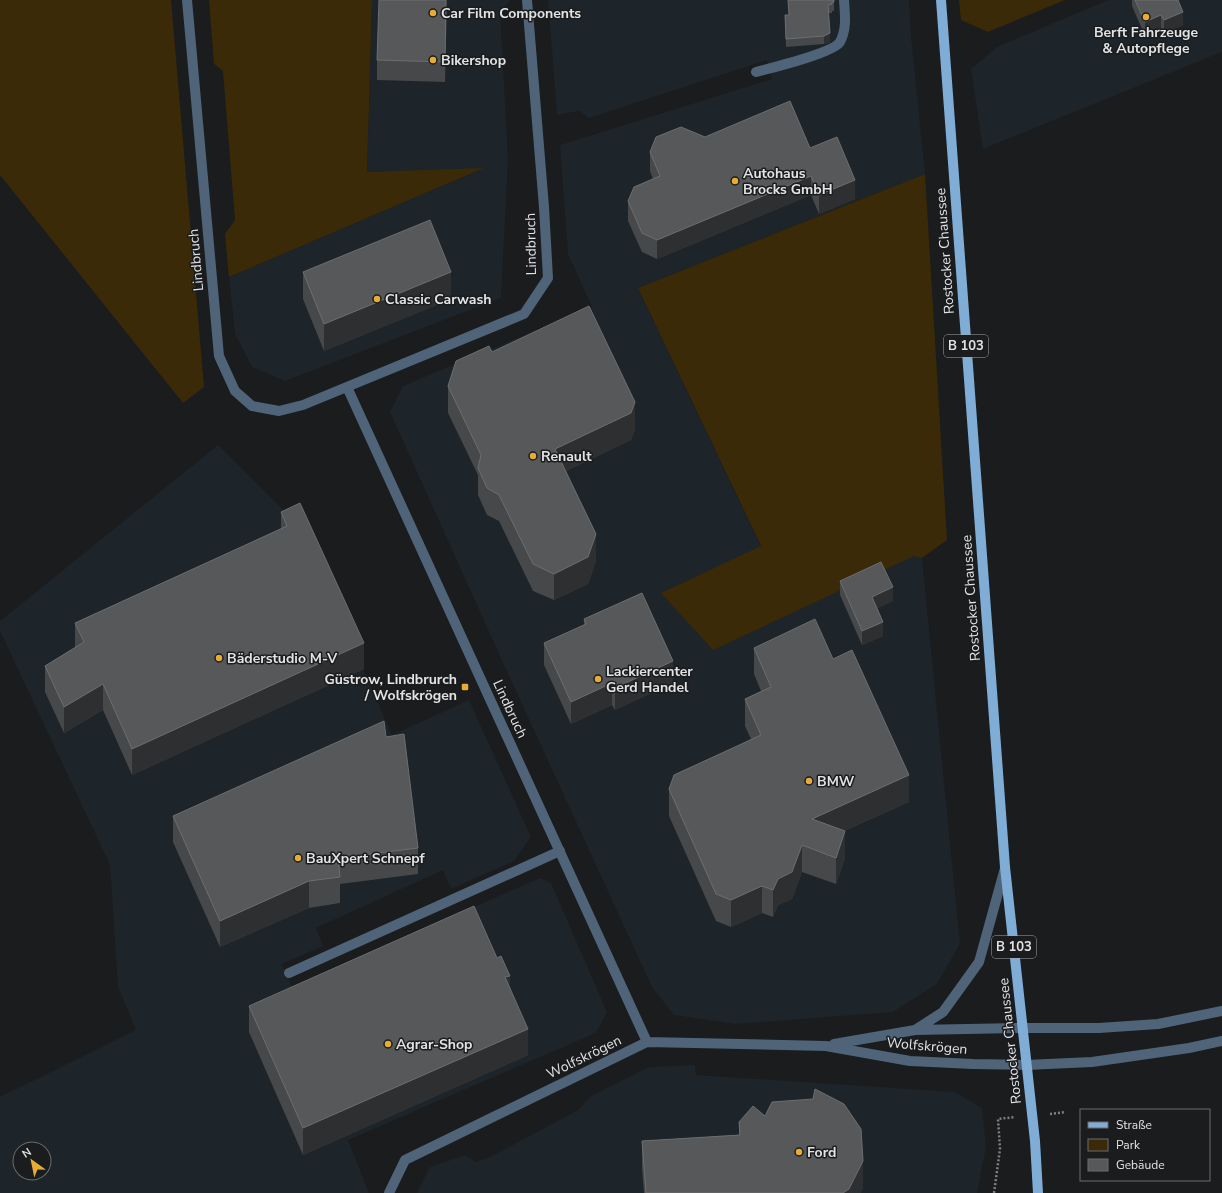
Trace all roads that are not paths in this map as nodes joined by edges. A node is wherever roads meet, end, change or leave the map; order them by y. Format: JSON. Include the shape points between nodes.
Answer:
{"nodes":[{"id":1,"x":187,"y":0,"type":"edge"},
{"id":2,"x":527,"y":0,"type":"edge"},
{"id":3,"x":844,"y":0,"type":"edge"},
{"id":4,"x":941,"y":0,"type":"edge"},
{"id":5,"x":756,"y":72,"type":"dead end"},
{"id":6,"x":347,"y":387,"type":"junction"},
{"id":7,"x":560,"y":851,"type":"junction"},
{"id":8,"x":1005,"y":867,"type":"junction"},
{"id":9,"x":289,"y":973,"type":"dead end"},
{"id":10,"x":1222,"y":1011,"type":"edge"},
{"id":11,"x":1022,"y":1028,"type":"junction"},
{"id":12,"x":916,"y":1030,"type":"junction"},
{"id":13,"x":1222,"y":1041,"type":"edge"},
{"id":14,"x":647,"y":1042,"type":"junction"},
{"id":15,"x":826,"y":1046,"type":"junction"},
{"id":16,"x":1026,"y":1065,"type":"junction"},
{"id":17,"x":389,"y":1193,"type":"edge"},
{"id":18,"x":1038,"y":1193,"type":"edge"}],
"edges":[{"from":1,"to":6,"type":"street","name":"Lindbruch","via":[[219,356],[235,391],[252,406],[279,411],[303,405]]},
{"from":2,"to":6,"type":"street","name":"Lindbruch","via":[[548,278],[524,314]]},
{"from":3,"to":5,"type":"street","via":[[845,29],[839,44],[828,51]]},
{"from":4,"to":8,"type":"main road","name":"Rostocker Chaussee","number":"B 103"},
{"from":6,"to":7,"type":"street","name":"Lindbruch"},
{"from":7,"to":9,"type":"street"},
{"from":7,"to":14,"type":"street","name":"Lindbruch"},
{"from":8,"to":11,"type":"main road","name":"Rostocker Chaussee","number":"B 103"},
{"from":8,"to":12,"type":"street","name":"Wolfskrögen","via":[[979,962],[943,1012]]},
{"from":10,"to":11,"type":"street","name":"Wolfskrögen","via":[[1158,1024],[1099,1028]]},
{"from":11,"to":12,"type":"street","name":"Wolfskrögen"},
{"from":11,"to":16,"type":"main road","name":"Rostocker Chaussee","number":"B 103"},
{"from":12,"to":15,"type":"street","name":"Wolfskrögen"},
{"from":13,"to":16,"type":"street","name":"Wolfskrögen","via":[[1092,1062]]},
{"from":14,"to":15,"type":"street","name":"Wolfskrögen"},
{"from":14,"to":17,"type":"street","name":"Wolfskrögen","via":[[405,1160]]},
{"from":15,"to":16,"type":"street","name":"Wolfskrögen","via":[[910,1061]]},
{"from":16,"to":18,"type":"main road","name":"Rostocker Chaussee","number":"B 103"}]}
